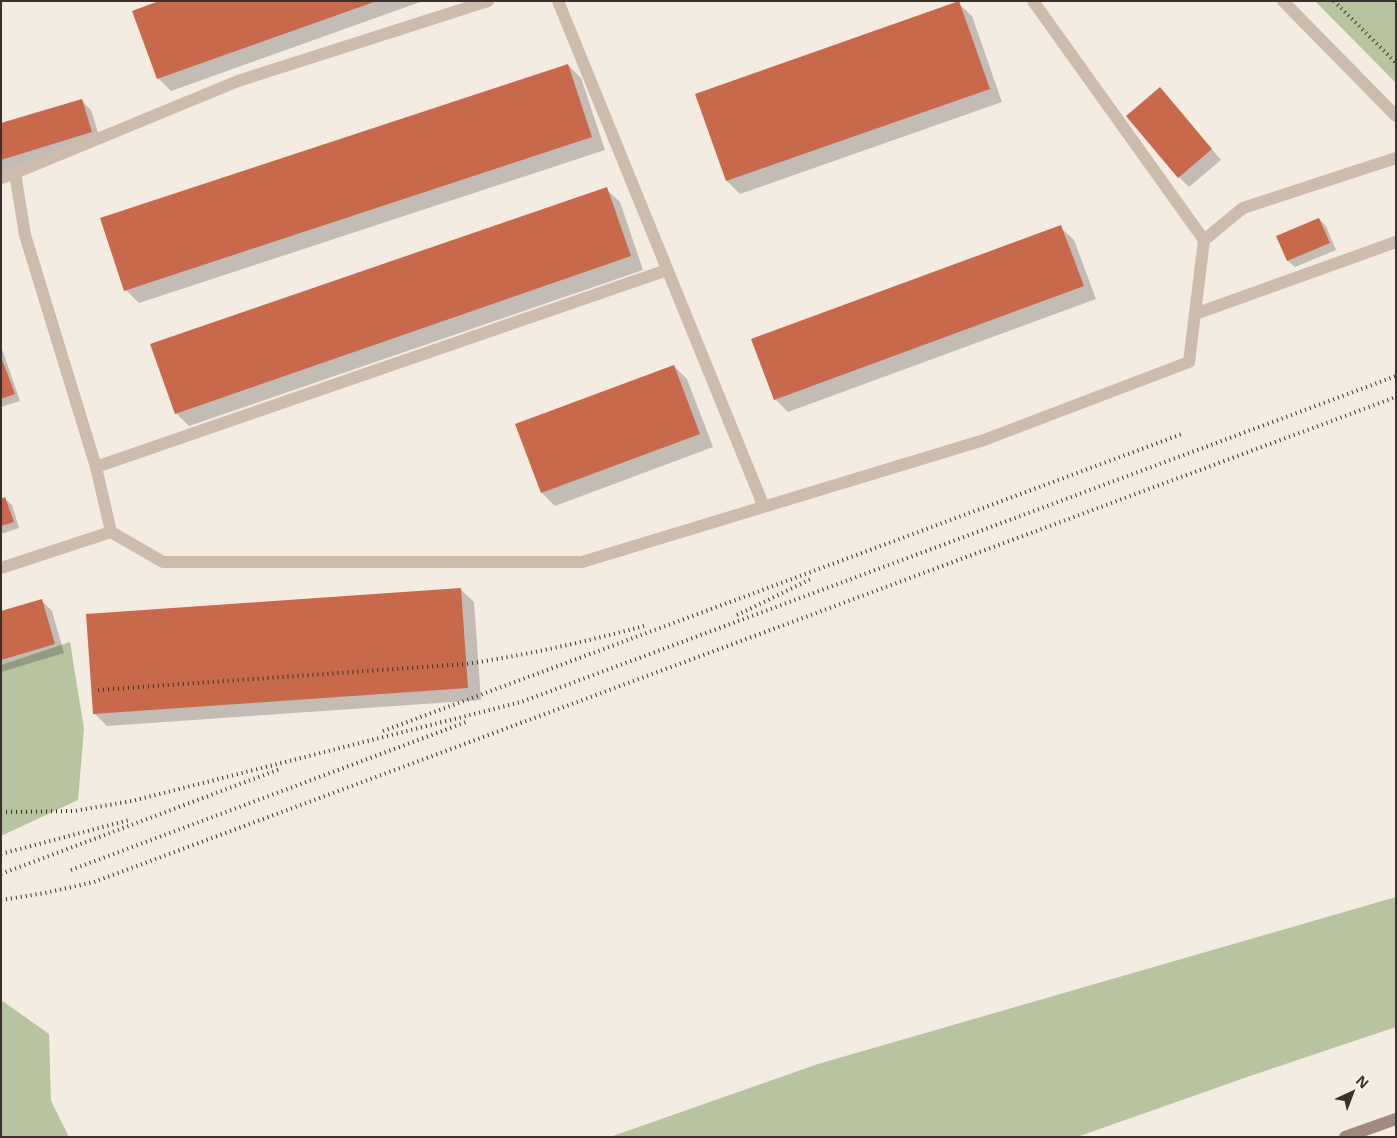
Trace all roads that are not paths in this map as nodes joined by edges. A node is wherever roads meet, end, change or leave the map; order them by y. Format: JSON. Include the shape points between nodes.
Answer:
{"nodes":[{"id":1,"x":488,"y":1,"type":"edge"},
{"id":2,"x":558,"y":1,"type":"edge"},
{"id":3,"x":1033,"y":1,"type":"edge"},
{"id":4,"x":1284,"y":1,"type":"edge"},
{"id":5,"x":1396,"y":116,"type":"edge"},
{"id":6,"x":1396,"y":158,"type":"edge"},
{"id":7,"x":15,"y":173,"type":"junction"},
{"id":8,"x":1,"y":178,"type":"edge"},
{"id":9,"x":1204,"y":240,"type":"junction"},
{"id":10,"x":1396,"y":242,"type":"edge"},
{"id":11,"x":667,"y":270,"type":"junction"},
{"id":12,"x":1195,"y":314,"type":"junction"},
{"id":13,"x":96,"y":467,"type":"junction"},
{"id":14,"x":764,"y":507,"type":"junction"},
{"id":15,"x":111,"y":532,"type":"junction"},
{"id":16,"x":1,"y":568,"type":"edge"},
{"id":17,"x":1396,"y":1119,"type":"edge"},
{"id":18,"x":1346,"y":1137,"type":"edge"}],
"edges":[{"from":1,"to":7,"type":"lane","via":[[238,81]]},
{"from":2,"to":11,"type":"lane"},
{"from":3,"to":9,"type":"lane"},
{"from":4,"to":5,"type":"lane"},
{"from":6,"to":9,"type":"lane","via":[[1243,208]]},
{"from":7,"to":8,"type":"lane"},
{"from":7,"to":13,"type":"lane","via":[[25,235]]},
{"from":9,"to":12,"type":"lane"},
{"from":10,"to":12,"type":"lane"},
{"from":11,"to":13,"type":"lane"},
{"from":11,"to":14,"type":"lane"},
{"from":12,"to":14,"type":"lane","via":[[1189,362],[984,440]]},
{"from":13,"to":15,"type":"lane"},
{"from":14,"to":15,"type":"lane","via":[[582,562],[163,562]]},
{"from":15,"to":16,"type":"lane"},
{"from":17,"to":18,"type":"main road"}]}
